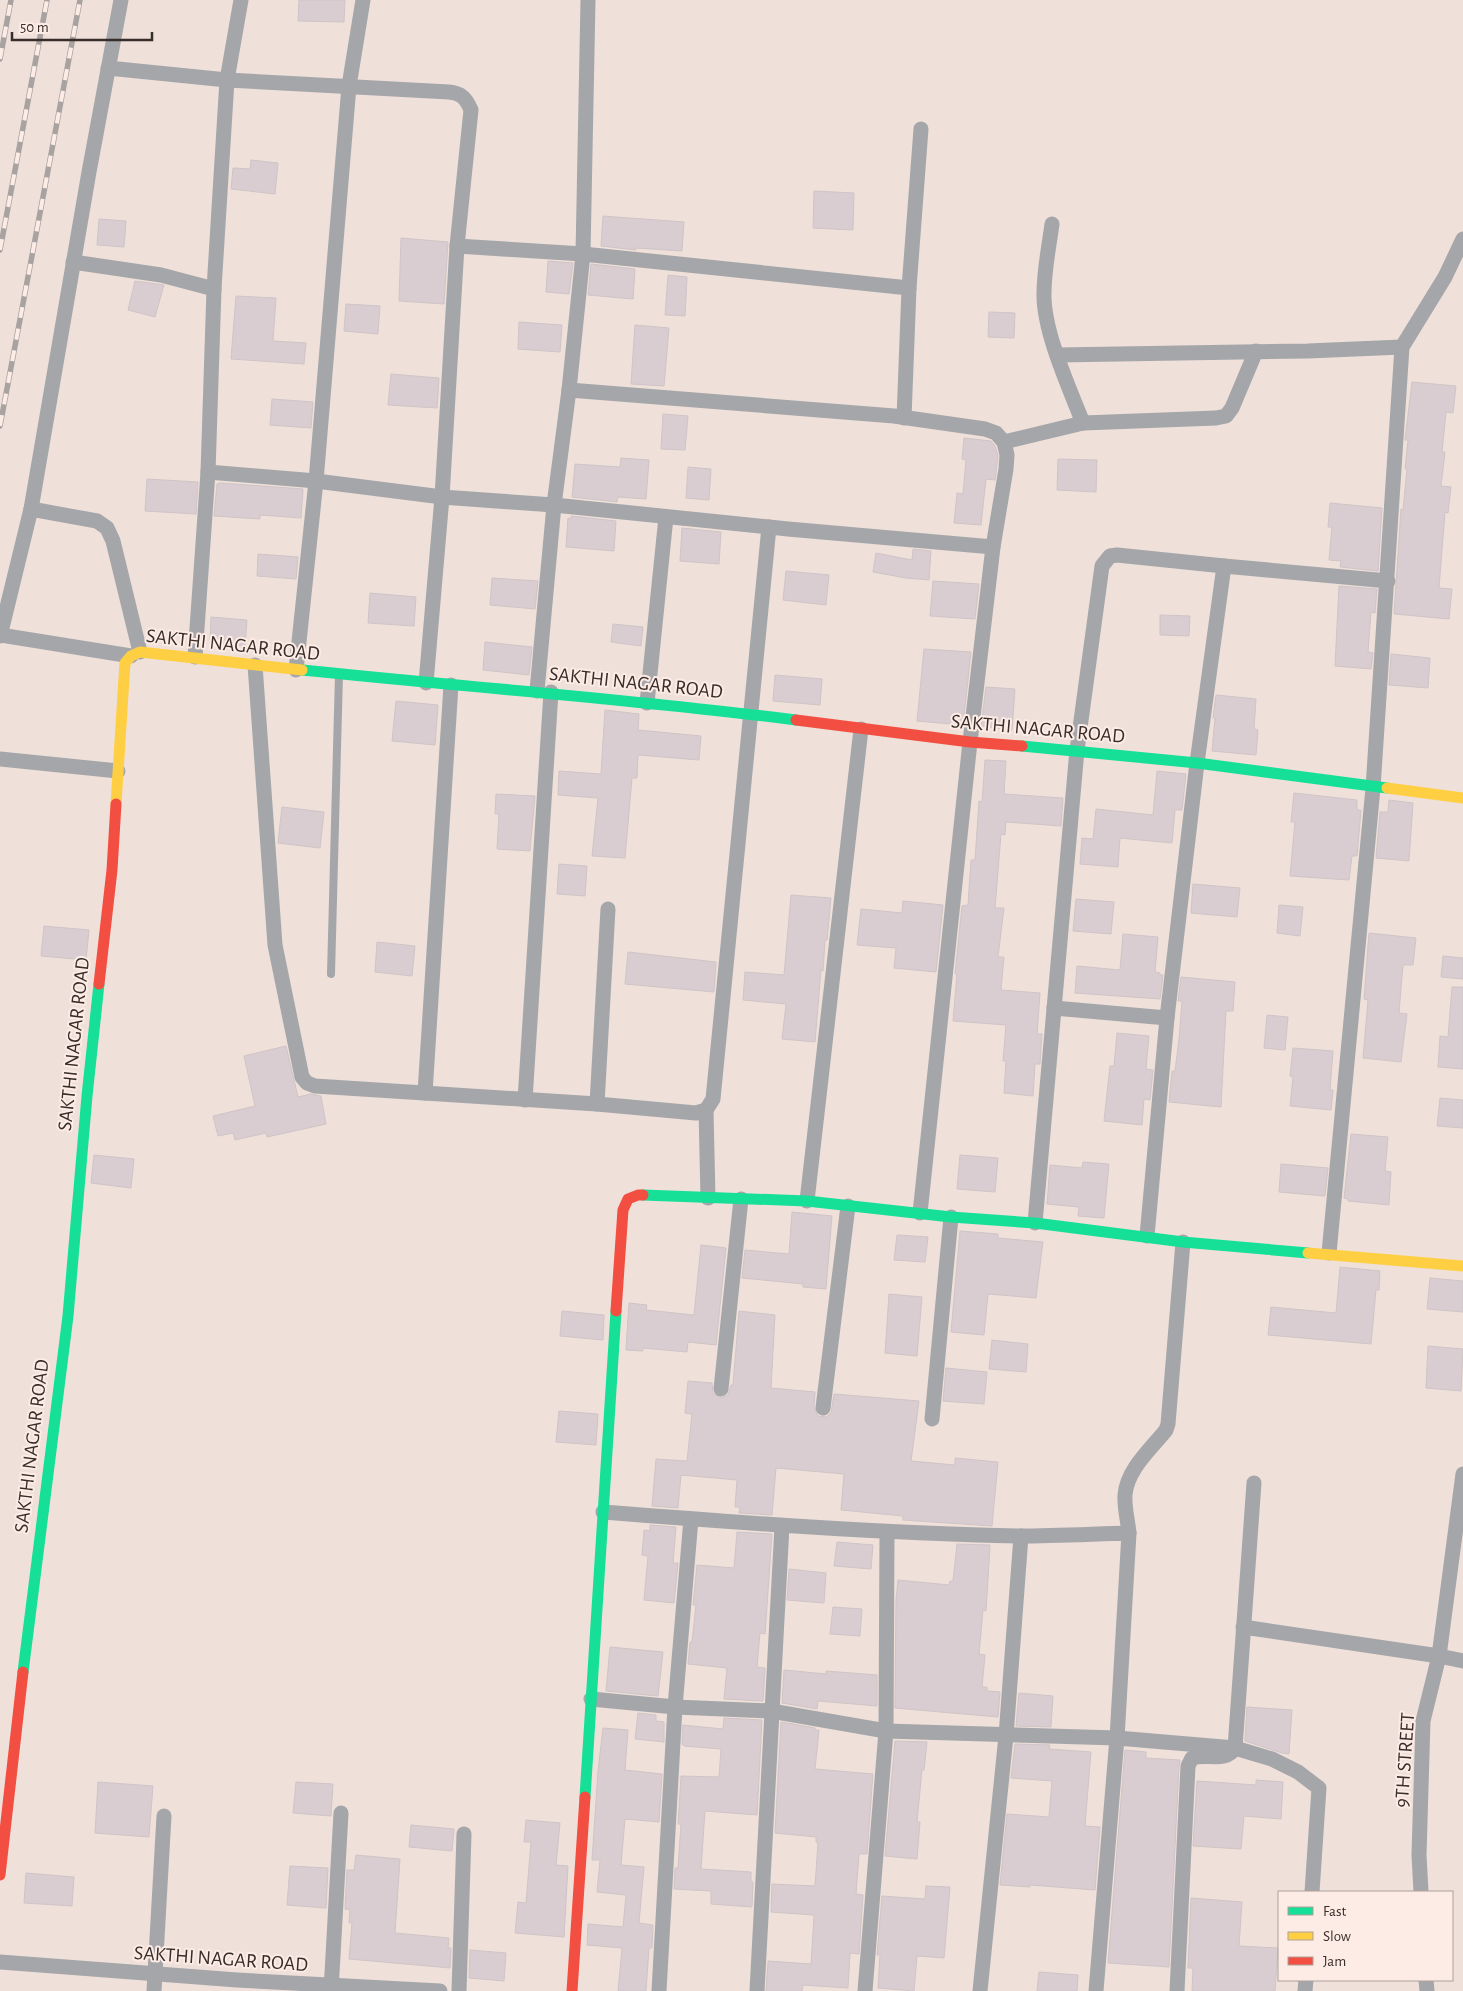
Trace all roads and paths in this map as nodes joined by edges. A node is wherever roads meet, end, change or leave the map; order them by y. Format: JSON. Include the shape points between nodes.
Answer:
{"nodes":[{"id":1,"x":121,"y":0,"type":"edge"},
{"id":2,"x":241,"y":0,"type":"edge"},
{"id":3,"x":363,"y":0,"type":"edge"},
{"id":4,"x":588,"y":0,"type":"edge"},
{"id":5,"x":108,"y":68,"type":"junction"},
{"id":6,"x":227,"y":80,"type":"junction"},
{"id":7,"x":349,"y":86,"type":"junction"},
{"id":8,"x":921,"y":129,"type":"dead end"},
{"id":9,"x":1052,"y":224,"type":"dead end"},
{"id":10,"x":1463,"y":239,"type":"edge"},
{"id":11,"x":457,"y":246,"type":"junction"},
{"id":12,"x":583,"y":254,"type":"junction"},
{"id":13,"x":73,"y":262,"type":"junction"},
{"id":14,"x":909,"y":288,"type":"junction"},
{"id":15,"x":214,"y":289,"type":"junction"},
{"id":16,"x":1402,"y":347,"type":"junction"},
{"id":17,"x":1256,"y":351,"type":"junction"},
{"id":18,"x":1057,"y":355,"type":"junction"},
{"id":19,"x":569,"y":390,"type":"junction"},
{"id":20,"x":904,"y":418,"type":"junction"},
{"id":21,"x":1082,"y":423,"type":"junction"},
{"id":22,"x":1004,"y":442,"type":"junction"},
{"id":23,"x":208,"y":472,"type":"junction"},
{"id":24,"x":316,"y":480,"type":"junction"},
{"id":25,"x":442,"y":497,"type":"junction"},
{"id":26,"x":554,"y":505,"type":"junction"},
{"id":27,"x":31,"y":509,"type":"junction"},
{"id":28,"x":666,"y":517,"type":"junction"},
{"id":29,"x":769,"y":527,"type":"junction"},
{"id":30,"x":993,"y":548,"type":"junction"},
{"id":31,"x":1224,"y":566,"type":"junction"},
{"id":32,"x":1388,"y":581,"type":"junction"},
{"id":33,"x":0,"y":636,"type":"edge"},
{"id":34,"x":135,"y":654,"type":"junction"},
{"id":35,"x":195,"y":657,"type":"junction"},
{"id":36,"x":255,"y":665,"type":"junction"},
{"id":37,"x":296,"y":670,"type":"junction"},
{"id":38,"x":339,"y":674,"type":"junction"},
{"id":39,"x":426,"y":683,"type":"junction"},
{"id":40,"x":451,"y":685,"type":"junction"},
{"id":41,"x":544,"y":691,"type":"junction"},
{"id":42,"x":647,"y":703,"type":"junction"},
{"id":43,"x":750,"y":714,"type":"junction"},
{"id":44,"x":861,"y":729,"type":"junction"},
{"id":45,"x":970,"y":742,"type":"junction"},
{"id":46,"x":1077,"y":750,"type":"junction"},
{"id":47,"x":0,"y":759,"type":"edge"},
{"id":48,"x":1197,"y":763,"type":"junction"},
{"id":49,"x":118,"y":771,"type":"junction"},
{"id":50,"x":1373,"y":788,"type":"junction"},
{"id":51,"x":1463,"y":798,"type":"edge"},
{"id":52,"x":608,"y":910,"type":"dead end"},
{"id":53,"x":331,"y":974,"type":"dead end"},
{"id":54,"x":1054,"y":1008,"type":"junction"},
{"id":55,"x":1167,"y":1018,"type":"junction"},
{"id":56,"x":424,"y":1093,"type":"junction"},
{"id":57,"x":525,"y":1100,"type":"junction"},
{"id":58,"x":597,"y":1104,"type":"junction"},
{"id":59,"x":706,"y":1110,"type":"junction"},
{"id":60,"x":708,"y":1198,"type":"junction"},
{"id":61,"x":741,"y":1199,"type":"junction"},
{"id":62,"x":808,"y":1201,"type":"junction"},
{"id":63,"x":848,"y":1206,"type":"junction"},
{"id":64,"x":920,"y":1213,"type":"junction"},
{"id":65,"x":951,"y":1217,"type":"junction"},
{"id":66,"x":1035,"y":1223,"type":"junction"},
{"id":67,"x":1147,"y":1236,"type":"junction"},
{"id":68,"x":1183,"y":1242,"type":"junction"},
{"id":69,"x":1329,"y":1253,"type":"junction"},
{"id":70,"x":1463,"y":1266,"type":"edge"},
{"id":71,"x":721,"y":1389,"type":"dead end"},
{"id":72,"x":823,"y":1408,"type":"dead end"},
{"id":73,"x":932,"y":1419,"type":"dead end"},
{"id":74,"x":1463,"y":1474,"type":"edge"},
{"id":75,"x":1254,"y":1483,"type":"dead end"},
{"id":76,"x":603,"y":1512,"type":"junction"},
{"id":77,"x":691,"y":1519,"type":"junction"},
{"id":78,"x":782,"y":1526,"type":"junction"},
{"id":79,"x":887,"y":1532,"type":"junction"},
{"id":80,"x":1129,"y":1534,"type":"junction"},
{"id":81,"x":1020,"y":1536,"type":"junction"},
{"id":82,"x":1243,"y":1627,"type":"junction"},
{"id":83,"x":1439,"y":1656,"type":"junction"},
{"id":84,"x":1463,"y":1661,"type":"edge"},
{"id":85,"x":591,"y":1699,"type":"junction"},
{"id":86,"x":675,"y":1707,"type":"junction"},
{"id":87,"x":771,"y":1712,"type":"junction"},
{"id":88,"x":886,"y":1730,"type":"junction"},
{"id":89,"x":1006,"y":1736,"type":"junction"},
{"id":90,"x":1117,"y":1738,"type":"junction"},
{"id":91,"x":1235,"y":1748,"type":"junction"},
{"id":92,"x":341,"y":1814,"type":"dead end"},
{"id":93,"x":164,"y":1816,"type":"dead end"},
{"id":94,"x":464,"y":1834,"type":"dead end"},
{"id":95,"x":0,"y":1875,"type":"edge"},
{"id":96,"x":1312,"y":1891,"type":"edge"},
{"id":97,"x":1421,"y":1891,"type":"edge"},
{"id":98,"x":0,"y":1962,"type":"edge"},
{"id":99,"x":156,"y":1972,"type":"junction"},
{"id":100,"x":236,"y":1985,"type":"edge"},
{"id":101,"x":331,"y":1988,"type":"edge"},
{"id":102,"x":154,"y":1991,"type":"edge"},
{"id":103,"x":440,"y":1991,"type":"edge"},
{"id":104,"x":459,"y":1991,"type":"edge"},
{"id":105,"x":572,"y":1991,"type":"edge"},
{"id":106,"x":659,"y":1991,"type":"edge"},
{"id":107,"x":758,"y":1991,"type":"edge"},
{"id":108,"x":865,"y":1991,"type":"edge"},
{"id":109,"x":980,"y":1991,"type":"edge"},
{"id":110,"x":1096,"y":1991,"type":"edge"},
{"id":111,"x":1177,"y":1991,"type":"edge"}],
"edges":[{"from":1,"to":5,"type":"street"},
{"from":2,"to":6,"type":"street"},
{"from":3,"to":7,"type":"street"},
{"from":4,"to":12,"type":"street"},
{"from":5,"to":6,"type":"street"},
{"from":5,"to":13,"type":"street"},
{"from":6,"to":7,"type":"street"},
{"from":6,"to":15,"type":"street"},
{"from":7,"to":11,"type":"street","via":[[456,92],[467,102],[471,110]]},
{"from":7,"to":24,"type":"street"},
{"from":8,"to":14,"type":"street"},
{"from":9,"to":18,"type":"street","via":[[1044,293],[1045,314]]},
{"from":10,"to":16,"type":"street","via":[[1445,277]]},
{"from":11,"to":12,"type":"street"},
{"from":11,"to":25,"type":"street"},
{"from":12,"to":14,"type":"street"},
{"from":12,"to":19,"type":"street"},
{"from":13,"to":15,"type":"street","via":[[160,275]]},
{"from":13,"to":27,"type":"street"},
{"from":14,"to":20,"type":"street"},
{"from":15,"to":23,"type":"street"},
{"from":16,"to":17,"type":"street"},
{"from":16,"to":32,"type":"street"},
{"from":17,"to":18,"type":"street"},
{"from":17,"to":21,"type":"street","via":[[1226,416]]},
{"from":18,"to":21,"type":"street"},
{"from":19,"to":20,"type":"street"},
{"from":19,"to":26,"type":"street"},
{"from":20,"to":22,"type":"street","via":[[985,429],[996,433]]},
{"from":21,"to":22,"type":"street"},
{"from":22,"to":30,"type":"street","via":[[1006,469]]},
{"from":23,"to":24,"type":"street"},
{"from":23,"to":35,"type":"street"},
{"from":24,"to":25,"type":"street"},
{"from":24,"to":37,"type":"street"},
{"from":25,"to":26,"type":"street"},
{"from":25,"to":39,"type":"street"},
{"from":26,"to":28,"type":"street"},
{"from":26,"to":41,"type":"street"},
{"from":27,"to":33,"type":"street"},
{"from":27,"to":34,"type":"street","via":[[97,521],[107,528],[113,541]]},
{"from":28,"to":29,"type":"street"},
{"from":28,"to":42,"type":"street"},
{"from":29,"to":30,"type":"street"},
{"from":29,"to":43,"type":"street"},
{"from":30,"to":45,"type":"street"},
{"from":31,"to":32,"type":"street"},
{"from":31,"to":46,"type":"street","via":[[1117,555],[1106,560],[1100,579]]},
{"from":31,"to":48,"type":"street"},
{"from":32,"to":50,"type":"street"},
{"from":33,"to":34,"type":"street"},
{"from":34,"to":35,"type":"street","name":"SAKTHI NAGAR ROAD"},
{"from":34,"to":49,"type":"street","name":"SAKTHI NAGAR ROAD","via":[[125,663]]},
{"from":35,"to":36,"type":"street","name":"SAKTHI NAGAR ROAD"},
{"from":36,"to":37,"type":"street","name":"SAKTHI NAGAR ROAD"},
{"from":36,"to":56,"type":"street","via":[[275,945],[302,1077],[315,1086]]},
{"from":37,"to":38,"type":"street","name":"SAKTHI NAGAR ROAD"},
{"from":38,"to":39,"type":"street","name":"SAKTHI NAGAR ROAD"},
{"from":38,"to":53,"type":"lane"},
{"from":39,"to":40,"type":"street","name":"SAKTHI NAGAR ROAD"},
{"from":40,"to":41,"type":"street","name":"SAKTHI NAGAR ROAD"},
{"from":40,"to":56,"type":"street"},
{"from":41,"to":42,"type":"street","name":"SAKTHI NAGAR ROAD"},
{"from":41,"to":57,"type":"street"},
{"from":42,"to":43,"type":"street","name":"SAKTHI NAGAR ROAD"},
{"from":43,"to":44,"type":"street","name":"SAKTHI NAGAR ROAD"},
{"from":43,"to":59,"type":"street","via":[[713,1099]]},
{"from":44,"to":45,"type":"street","name":"SAKTHI NAGAR ROAD"},
{"from":44,"to":62,"type":"street"},
{"from":45,"to":46,"type":"street","name":"SAKTHI NAGAR ROAD"},
{"from":45,"to":64,"type":"street"},
{"from":46,"to":48,"type":"street","name":"SAKTHI NAGAR ROAD"},
{"from":46,"to":54,"type":"street"},
{"from":47,"to":49,"type":"street"},
{"from":48,"to":50,"type":"street","name":"SAKTHI NAGAR ROAD"},
{"from":48,"to":55,"type":"street"},
{"from":49,"to":95,"type":"street","name":"SAKTHI NAGAR ROAD","via":[[112,870],[87,1096],[68,1316]]},
{"from":50,"to":51,"type":"street","name":"SAKTHI NAGAR ROAD"},
{"from":50,"to":69,"type":"street"},
{"from":52,"to":58,"type":"street"},
{"from":54,"to":55,"type":"street"},
{"from":54,"to":66,"type":"street"},
{"from":55,"to":67,"type":"street"},
{"from":56,"to":57,"type":"street"},
{"from":57,"to":58,"type":"street"},
{"from":58,"to":59,"type":"street","via":[[696,1113]]},
{"from":59,"to":60,"type":"street"},
{"from":60,"to":61,"type":"street"},
{"from":60,"to":76,"type":"street","via":[[638,1195],[628,1199],[623,1210]]},
{"from":61,"to":62,"type":"street"},
{"from":61,"to":71,"type":"street"},
{"from":62,"to":63,"type":"street"},
{"from":63,"to":64,"type":"street"},
{"from":63,"to":72,"type":"street"},
{"from":64,"to":65,"type":"street"},
{"from":65,"to":66,"type":"street"},
{"from":65,"to":73,"type":"street"},
{"from":66,"to":67,"type":"street"},
{"from":67,"to":68,"type":"street"},
{"from":68,"to":69,"type":"street"},
{"from":68,"to":80,"type":"street","via":[[1168,1424],[1128,1480],[1125,1495]]},
{"from":69,"to":70,"type":"street"},
{"from":74,"to":83,"type":"street","name":"9TH STREET"},
{"from":75,"to":82,"type":"street"},
{"from":76,"to":77,"type":"street"},
{"from":76,"to":85,"type":"street"},
{"from":77,"to":78,"type":"street"},
{"from":77,"to":86,"type":"street"},
{"from":78,"to":79,"type":"street"},
{"from":78,"to":87,"type":"street"},
{"from":79,"to":81,"type":"street"},
{"from":79,"to":88,"type":"street"},
{"from":80,"to":81,"type":"street"},
{"from":80,"to":90,"type":"street"},
{"from":81,"to":89,"type":"street"},
{"from":82,"to":83,"type":"street"},
{"from":82,"to":91,"type":"street"},
{"from":83,"to":84,"type":"street"},
{"from":83,"to":97,"type":"street","name":"9TH STREET","via":[[1423,1721],[1418,1855]]},
{"from":85,"to":86,"type":"street"},
{"from":85,"to":105,"type":"street"},
{"from":86,"to":87,"type":"street"},
{"from":86,"to":106,"type":"street"},
{"from":87,"to":88,"type":"street"},
{"from":87,"to":107,"type":"street"},
{"from":88,"to":89,"type":"street"},
{"from":88,"to":108,"type":"street"},
{"from":89,"to":90,"type":"street"},
{"from":89,"to":109,"type":"street"},
{"from":90,"to":91,"type":"street"},
{"from":90,"to":110,"type":"street"},
{"from":91,"to":96,"type":"street","via":[[1272,1759],[1320,1788]]},
{"from":91,"to":111,"type":"street","via":[[1225,1757],[1200,1755],[1192,1758],[1188,1766]]},
{"from":92,"to":101,"type":"street"},
{"from":93,"to":99,"type":"street"},
{"from":94,"to":104,"type":"street"},
{"from":98,"to":99,"type":"street","name":"SAKTHI NAGAR ROAD"},
{"from":99,"to":100,"type":"street","name":"SAKTHI NAGAR ROAD"},
{"from":99,"to":102,"type":"street"},
{"from":100,"to":101,"type":"street","name":"SAKTHI NAGAR ROAD"},
{"from":101,"to":103,"type":"street","name":"SAKTHI NAGAR ROAD"}]}
